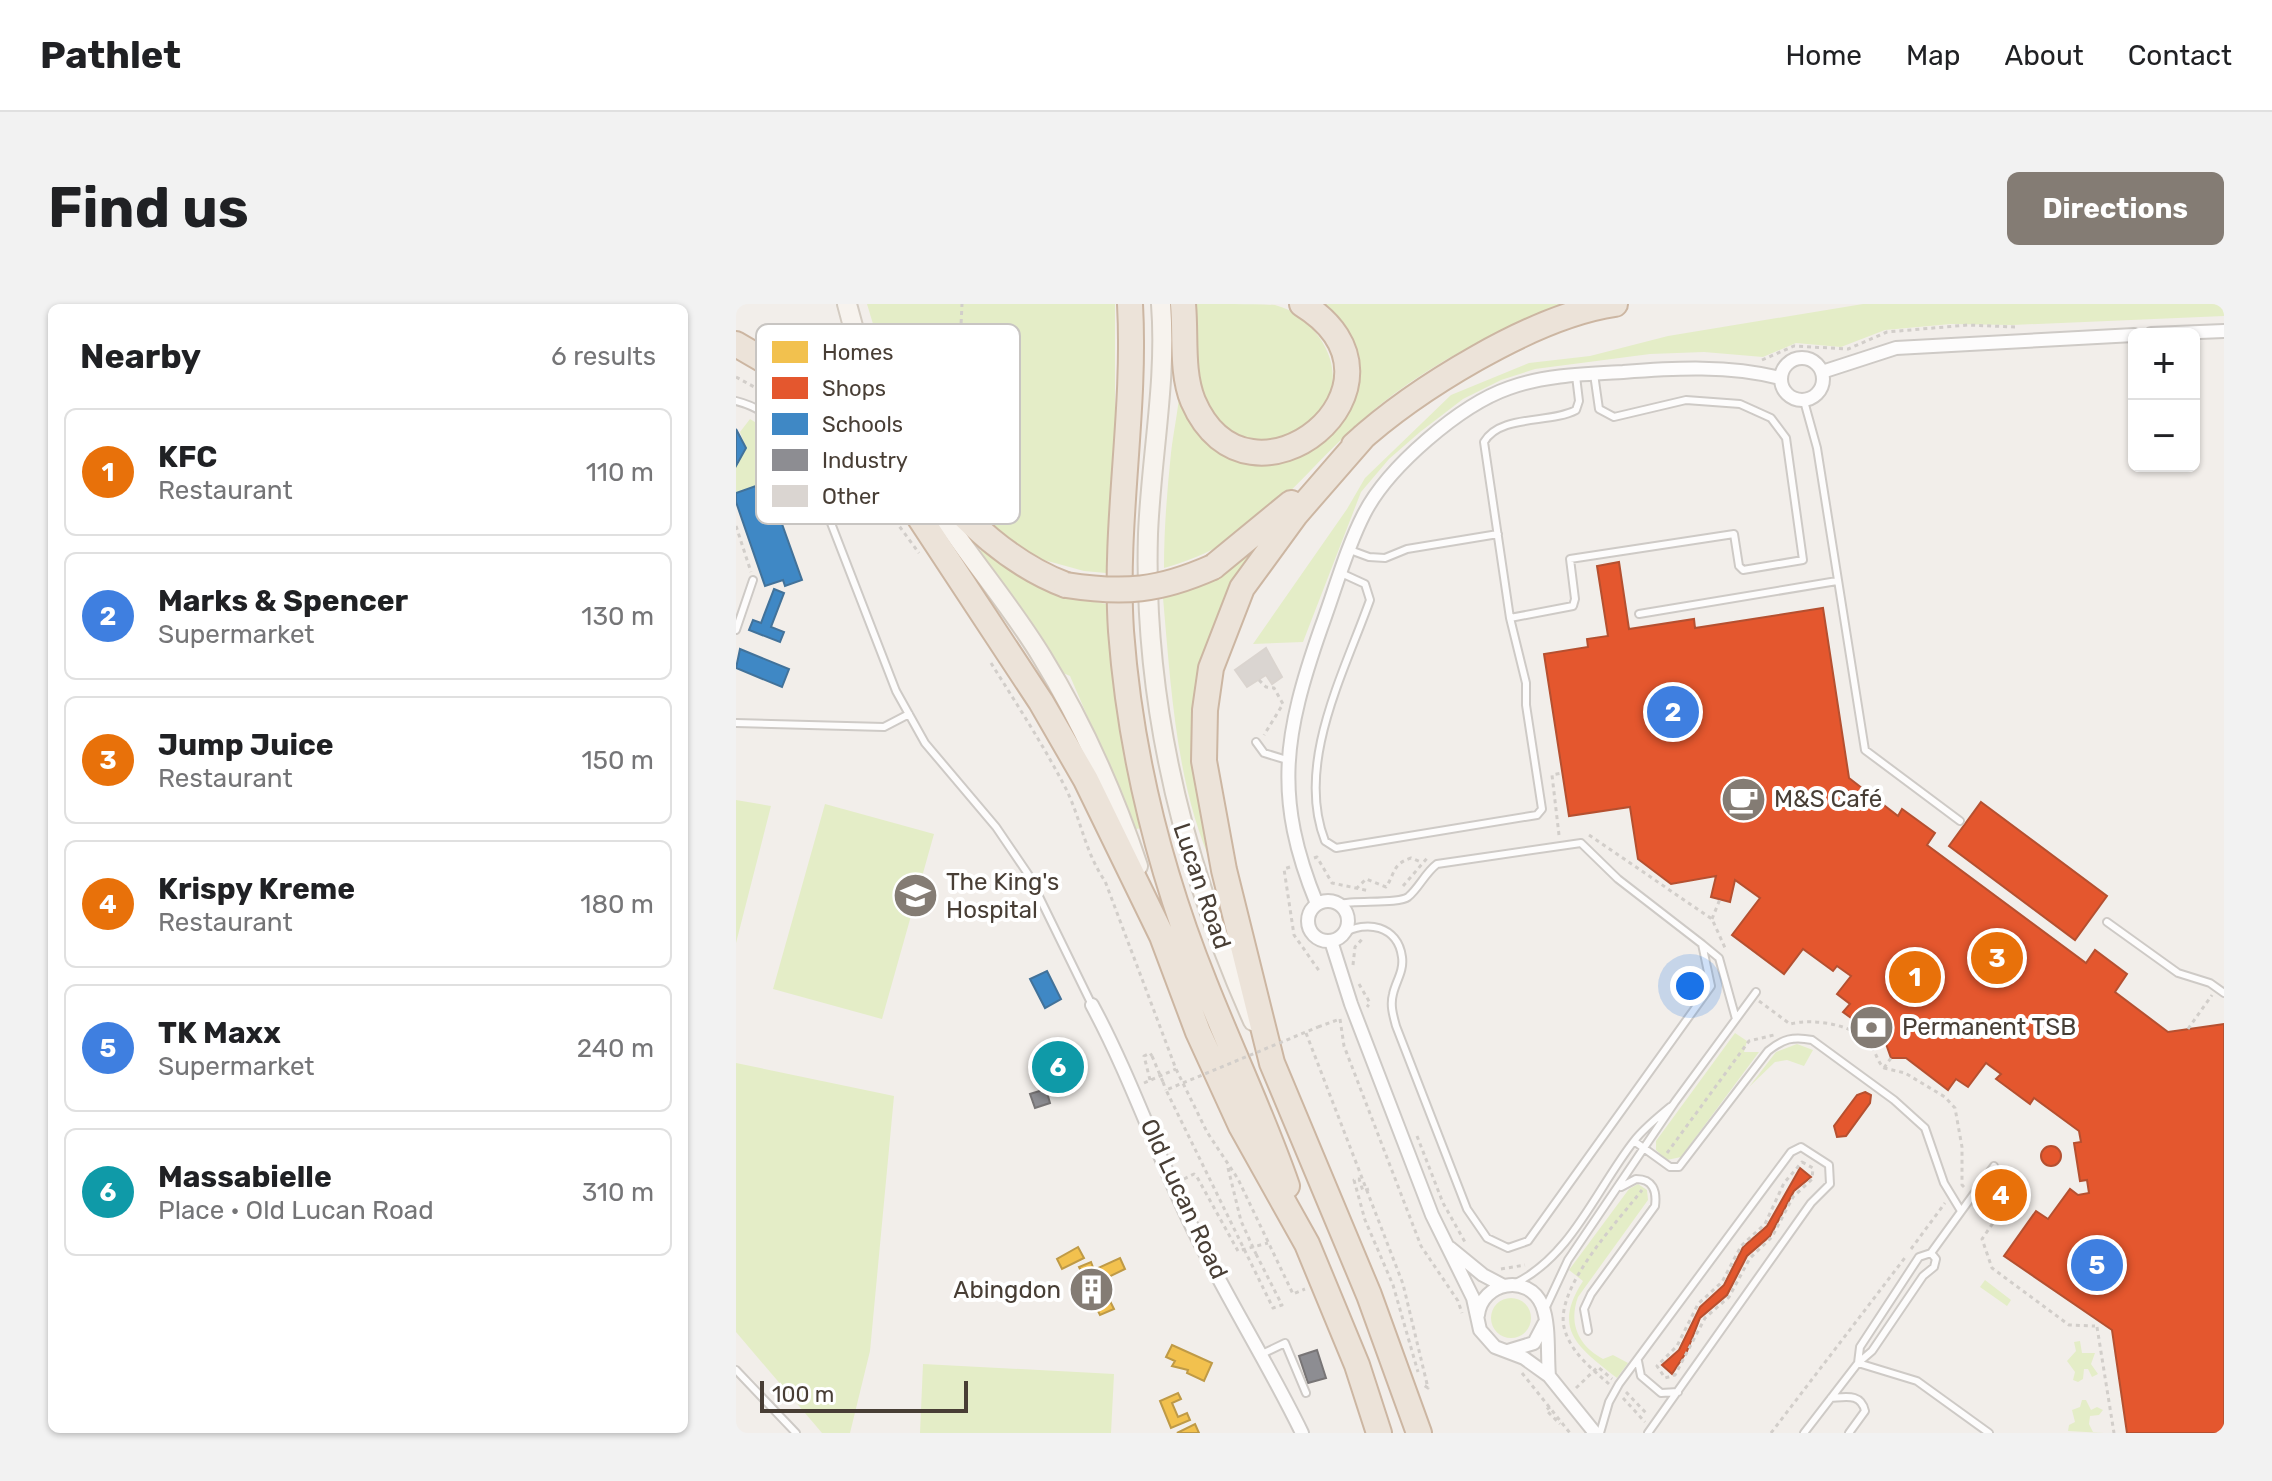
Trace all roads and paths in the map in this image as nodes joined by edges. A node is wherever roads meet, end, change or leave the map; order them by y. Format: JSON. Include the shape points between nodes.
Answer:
{"nodes":[{"id":1,"x":962,"y":304,"type":"edge"},
{"id":2,"x":1161,"y":304,"type":"edge"},
{"id":3,"x":1183,"y":304,"type":"edge"},
{"id":4,"x":1302,"y":304,"type":"edge"},
{"id":5,"x":1615,"y":304,"type":"edge"},
{"id":6,"x":1130,"y":313,"type":"edge"},
{"id":7,"x":961,"y":324,"type":"edge"},
{"id":8,"x":2224,"y":331,"type":"edge"},
{"id":9,"x":2200,"y":332,"type":"edge"},
{"id":10,"x":1175,"y":334,"type":"junction"},
{"id":11,"x":2128,"y":335,"type":"edge"},
{"id":12,"x":736,"y":344,"type":"edge"},
{"id":13,"x":756,"y":356,"type":"edge"},
{"id":14,"x":1822,"y":372,"type":"junction"},
{"id":15,"x":1594,"y":374,"type":"junction"},
{"id":16,"x":1576,"y":376,"type":"junction"},
{"id":17,"x":736,"y":377,"type":"edge"},
{"id":18,"x":1780,"y":378,"type":"junction"},
{"id":19,"x":756,"y":388,"type":"edge"},
{"id":20,"x":736,"y":401,"type":"edge"},
{"id":21,"x":1804,"y":401,"type":"junction"},
{"id":22,"x":756,"y":410,"type":"edge"},
{"id":23,"x":1363,"y":437,"type":"junction"},
{"id":24,"x":831,"y":524,"type":"edge"},
{"id":25,"x":897,"y":524,"type":"edge"},
{"id":26,"x":927,"y":524,"type":"edge"},
{"id":27,"x":948,"y":524,"type":"edge"},
{"id":28,"x":974,"y":524,"type":"edge"},
{"id":29,"x":736,"y":526,"type":"edge"},
{"id":30,"x":1498,"y":534,"type":"junction"},
{"id":31,"x":1349,"y":549,"type":"junction"},
{"id":32,"x":736,"y":551,"type":"edge"},
{"id":33,"x":745,"y":552,"type":"junction"},
{"id":34,"x":924,"y":561,"type":"dead end"},
{"id":35,"x":1341,"y":573,"type":"junction"},
{"id":36,"x":753,"y":580,"type":"joint"},
{"id":37,"x":1837,"y":581,"type":"junction"},
{"id":38,"x":1639,"y":614,"type":"dead end"},
{"id":39,"x":1510,"y":618,"type":"junction"},
{"id":40,"x":736,"y":630,"type":"edge"},
{"id":41,"x":991,"y":663,"type":"dead end"},
{"id":42,"x":1259,"y":680,"type":"dead end"},
{"id":43,"x":909,"y":714,"type":"junction"},
{"id":44,"x":736,"y":723,"type":"edge"},
{"id":45,"x":1257,"y":743,"type":"joint"},
{"id":46,"x":1287,"y":760,"type":"junction"},
{"id":47,"x":1960,"y":821,"type":"dead end"},
{"id":48,"x":1580,"y":833,"type":"dead end"},
{"id":49,"x":1421,"y":862,"type":"dead end"},
{"id":50,"x":1290,"y":867,"type":"dead end"},
{"id":51,"x":1356,"y":889,"type":"dead end"},
{"id":52,"x":1720,"y":899,"type":"dead end"},
{"id":53,"x":1317,"y":904,"type":"junction"},
{"id":54,"x":1339,"y":904,"type":"junction"},
{"id":55,"x":1712,"y":919,"type":"junction"},
{"id":56,"x":2107,"y":922,"type":"dead end"},
{"id":57,"x":1343,"y":934,"type":"junction"},
{"id":58,"x":1162,"y":936,"type":"junction"},
{"id":59,"x":1368,"y":937,"type":"dead end"},
{"id":60,"x":1331,"y":941,"type":"junction"},
{"id":61,"x":1702,"y":944,"type":"junction"},
{"id":62,"x":1728,"y":957,"type":"dead end"},
{"id":63,"x":1354,"y":969,"type":"dead end"},
{"id":64,"x":1320,"y":972,"type":"dead end"},
{"id":65,"x":1356,"y":977,"type":"dead end"},
{"id":66,"x":2217,"y":988,"type":"junction"},
{"id":67,"x":2224,"y":993,"type":"edge"},
{"id":68,"x":1754,"y":994,"type":"joint"},
{"id":69,"x":1092,"y":1005,"type":"joint"},
{"id":70,"x":1367,"y":1007,"type":"dead end"},
{"id":71,"x":1736,"y":1019,"type":"junction"},
{"id":72,"x":1790,"y":1024,"type":"junction"},
{"id":73,"x":1341,"y":1027,"type":"dead end"},
{"id":74,"x":2188,"y":1029,"type":"dead end"},
{"id":75,"x":1306,"y":1033,"type":"junction"},
{"id":76,"x":1749,"y":1041,"type":"dead end"},
{"id":77,"x":1891,"y":1058,"type":"dead end"},
{"id":78,"x":1272,"y":1063,"type":"junction"},
{"id":79,"x":1884,"y":1068,"type":"junction"},
{"id":80,"x":1176,"y":1069,"type":"junction"},
{"id":81,"x":1166,"y":1090,"type":"junction"},
{"id":82,"x":1675,"y":1102,"type":"junction"},
{"id":83,"x":1634,"y":1141,"type":"junction"},
{"id":84,"x":1645,"y":1149,"type":"junction"},
{"id":85,"x":1227,"y":1165,"type":"junction"},
{"id":86,"x":1994,"y":1166,"type":"dead end"},
{"id":87,"x":1174,"y":1184,"type":"junction"},
{"id":88,"x":1962,"y":1185,"type":"junction"},
{"id":89,"x":1369,"y":1189,"type":"junction"},
{"id":90,"x":1618,"y":1190,"type":"junction"},
{"id":91,"x":1973,"y":1195,"type":"junction"},
{"id":92,"x":1951,"y":1197,"type":"junction"},
{"id":93,"x":1961,"y":1211,"type":"junction"},
{"id":94,"x":1268,"y":1243,"type":"junction"},
{"id":95,"x":1307,"y":1244,"type":"junction"},
{"id":96,"x":1445,"y":1244,"type":"junction"},
{"id":97,"x":1253,"y":1248,"type":"junction"},
{"id":98,"x":1931,"y":1253,"type":"junction"},
{"id":99,"x":1582,"y":1270,"type":"dead end"},
{"id":100,"x":1323,"y":1280,"type":"junction"},
{"id":101,"x":1508,"y":1285,"type":"junction"},
{"id":102,"x":1544,"y":1318,"type":"junction"},
{"id":103,"x":1478,"y":1319,"type":"junction"},
{"id":104,"x":2099,"y":1320,"type":"dead end"},
{"id":105,"x":2095,"y":1326,"type":"junction"},
{"id":106,"x":1588,"y":1331,"type":"dead end"},
{"id":107,"x":1508,"y":1351,"type":"junction"},
{"id":108,"x":1262,"y":1354,"type":"junction"},
{"id":109,"x":1638,"y":1361,"type":"junction"},
{"id":110,"x":1858,"y":1363,"type":"junction"},
{"id":111,"x":736,"y":1370,"type":"edge"},
{"id":112,"x":1594,"y":1371,"type":"junction"},
{"id":113,"x":1659,"y":1375,"type":"joint"},
{"id":114,"x":1549,"y":1376,"type":"junction"},
{"id":115,"x":1577,"y":1387,"type":"dead end"},
{"id":116,"x":1617,"y":1387,"type":"junction"},
{"id":117,"x":1678,"y":1392,"type":"junction"},
{"id":118,"x":1306,"y":1393,"type":"dead end"},
{"id":119,"x":1641,"y":1396,"type":"dead end"},
{"id":120,"x":1831,"y":1398,"type":"junction"},
{"id":121,"x":1636,"y":1402,"type":"junction"},
{"id":122,"x":1651,"y":1428,"type":"edge"},
{"id":123,"x":1568,"y":1431,"type":"edge"},
{"id":124,"x":1804,"y":1432,"type":"edge"},
{"id":125,"x":796,"y":1433,"type":"edge"},
{"id":126,"x":1302,"y":1433,"type":"edge"},
{"id":127,"x":1379,"y":1433,"type":"edge"},
{"id":128,"x":1419,"y":1433,"type":"edge"},
{"id":129,"x":1598,"y":1433,"type":"edge"},
{"id":130,"x":1771,"y":1433,"type":"edge"},
{"id":131,"x":1849,"y":1433,"type":"edge"},
{"id":132,"x":1989,"y":1433,"type":"edge"},
{"id":133,"x":2114,"y":1433,"type":"edge"}],
"edges":[{"from":1,"to":7,"type":"path"},
{"from":2,"to":10,"type":"main road","name":"Lucan Road"},
{"from":3,"to":10,"type":"highway"},
{"from":4,"to":10,"type":"highway","via":[[1324,318],[1339,342],[1345,384],[1333,418],[1304,443],[1285,451],[1245,450],[1222,439],[1205,421],[1193,400]]},
{"from":5,"to":23,"type":"highway","via":[[1476,358]]},
{"from":6,"to":95,"type":"highway","via":[[1119,558],[1121,632],[1135,743],[1171,886],[1204,982],[1268,1130]]},
{"from":8,"to":9,"type":"street"},
{"from":10,"to":78,"type":"main road","name":"Lucan Road","via":[[1148,559],[1166,758],[1206,906]]},
{"from":11,"to":14,"type":"street","via":[[1896,348]]},
{"from":12,"to":13,"type":"highway"},
{"from":14,"to":18,"type":"street","via":[[1813,361],[1799,358],[1786,364]]},
{"from":14,"to":21,"type":"street","via":[[1819,393]]},
{"from":15,"to":16,"type":"street"},
{"from":15,"to":18,"type":"street","via":[[1691,368]]},
{"from":15,"to":39,"type":"lane","via":[[1599,409],[1614,417],[1686,400],[1740,404],[1771,418],[1786,438],[1803,560],[1743,570],[1734,534],[1570,559],[1573,606]]},
{"from":16,"to":30,"type":"lane","via":[[1576,410],[1486,437]]},
{"from":16,"to":31,"type":"street","via":[[1508,388],[1448,425],[1387,479],[1364,512]]},
{"from":17,"to":19,"type":"path"},
{"from":18,"to":21,"type":"street","via":[[1788,396]]},
{"from":20,"to":22,"type":"lane"},
{"from":21,"to":37,"type":"lane","via":[[1817,448]]},
{"from":23,"to":28,"type":"highway","bridge":true,"via":[[1213,567],[1139,591],[1066,585],[1024,566]]},
{"from":23,"to":78,"type":"highway","via":[[1296,514],[1242,588],[1211,668],[1205,710],[1208,795]]},
{"from":24,"to":43,"type":"lane"},
{"from":25,"to":34,"type":"path"},
{"from":26,"to":58,"type":"highway","via":[[1086,780]]},
{"from":27,"to":58,"type":"main road","via":[[1042,657],[1071,709],[1120,813]]},
{"from":29,"to":33,"type":"path"},
{"from":30,"to":31,"type":"lane","via":[[1407,549],[1385,558]]},
{"from":30,"to":39,"type":"lane"},
{"from":31,"to":35,"type":"street"},
{"from":32,"to":33,"type":"path"},
{"from":33,"to":36,"type":"path"},
{"from":35,"to":39,"type":"lane","via":[[1365,584],[1370,600],[1316,756],[1320,828],[1325,841],[1336,848],[1540,812],[1526,683]]},
{"from":35,"to":46,"type":"street","via":[[1302,684]]},
{"from":36,"to":40,"type":"lane"},
{"from":37,"to":38,"type":"lane"},
{"from":37,"to":47,"type":"lane","via":[[1865,750]]},
{"from":41,"to":80,"type":"path","via":[[1070,797]]},
{"from":42,"to":45,"type":"path","via":[[1274,688],[1283,704]]},
{"from":43,"to":44,"type":"lane","via":[[884,727]]},
{"from":43,"to":69,"type":"lane","via":[[925,743],[1028,874]]},
{"from":45,"to":46,"type":"lane","via":[[1275,759]]},
{"from":46,"to":53,"type":"street","via":[[1291,827]]},
{"from":48,"to":55,"type":"path","via":[[1597,837]]},
{"from":49,"to":51,"type":"path","via":[[1400,862],[1386,887],[1366,879]]},
{"from":50,"to":64,"type":"path","via":[[1284,869],[1294,935]]},
{"from":52,"to":55,"type":"path"},
{"from":53,"to":54,"type":"street"},
{"from":53,"to":60,"type":"street","via":[[1309,914],[1309,928],[1318,938]]},
{"from":54,"to":57,"type":"street","via":[[1348,918]]},
{"from":54,"to":61,"type":"lane","via":[[1408,897],[1437,864],[1575,843],[1587,846],[1618,879]]},
{"from":55,"to":62,"type":"path"},
{"from":56,"to":66,"type":"lane","via":[[2178,973]]},
{"from":57,"to":60,"type":"street"},
{"from":57,"to":61,"type":"lane","via":[[1376,926],[1399,947],[1402,970],[1392,1007],[1396,1026],[1467,1209],[1487,1238],[1508,1248],[1528,1241],[1710,992]]},
{"from":58,"to":95,"type":"highway","via":[[1219,1079]]},
{"from":59,"to":63,"type":"path","via":[[1355,947]]},
{"from":60,"to":96,"type":"street"},
{"from":61,"to":71,"type":"lane","via":[[1719,958]]},
{"from":65,"to":70,"type":"path","via":[[1370,1003]]},
{"from":66,"to":67,"type":"lane"},
{"from":66,"to":74,"type":"path"},
{"from":68,"to":71,"type":"lane"},
{"from":68,"to":72,"type":"path"},
{"from":69,"to":87,"type":"street","name":"Old Lucan Road"},
{"from":71,"to":82,"type":"lane"},
{"from":72,"to":76,"type":"path"},
{"from":72,"to":79,"type":"path","via":[[1819,1021],[1838,1026],[1871,1045]]},
{"from":73,"to":75,"type":"path","bridge":true,"via":[[1341,1018]]},
{"from":75,"to":81,"type":"path","bridge":true},
{"from":75,"to":89,"type":"path"},
{"from":77,"to":79,"type":"path"},
{"from":78,"to":128,"type":"highway","name":"Lucan Road"},
{"from":79,"to":88,"type":"path","via":[[1905,1073],[1955,1108]]},
{"from":80,"to":81,"type":"path","bridge":true,"via":[[1150,1080],[1144,1056],[1150,1053]]},
{"from":80,"to":85,"type":"path"},
{"from":81,"to":97,"type":"path","bridge":true,"via":[[1273,1308],[1282,1305]]},
{"from":82,"to":83,"type":"lane"},
{"from":82,"to":84,"type":"lane"},
{"from":83,"to":84,"type":"lane"},
{"from":83,"to":101,"type":"lane","via":[[1543,1267]]},
{"from":84,"to":90,"type":"lane"},
{"from":84,"to":92,"type":"lane","via":[[1670,1167],[1682,1166],[1768,1051],[1782,1041],[1803,1038],[1874,1085],[1925,1128]]},
{"from":85,"to":94,"type":"path"},
{"from":85,"to":97,"type":"path"},
{"from":86,"to":91,"type":"lane"},
{"from":87,"to":97,"type":"path","via":[[1194,1174],[1238,1251]]},
{"from":87,"to":108,"type":"street","name":"Old Lucan Road"},
{"from":88,"to":91,"type":"path"},
{"from":88,"to":92,"type":"path"},
{"from":89,"to":89,"type":"path","via":[[1403,1284],[1428,1388],[1422,1385],[1354,1180],[1359,1179],[1363,1191]]},
{"from":90,"to":102,"type":"lane","via":[[1556,1278]]},
{"from":90,"to":106,"type":"lane","via":[[1629,1181],[1645,1181],[1654,1188],[1655,1206],[1591,1294],[1584,1309]]},
{"from":91,"to":93,"type":"lane"},
{"from":91,"to":105,"type":"path","via":[[1998,1216],[1982,1239],[1992,1268],[2069,1325]]},
{"from":92,"to":93,"type":"lane"},
{"from":92,"to":130,"type":"path"},
{"from":93,"to":98,"type":"lane"},
{"from":94,"to":97,"type":"path"},
{"from":94,"to":100,"type":"path","via":[[1293,1294]]},
{"from":95,"to":100,"type":"highway"},
{"from":96,"to":101,"type":"street","via":[[1483,1275]]},
{"from":96,"to":103,"type":"street"},
{"from":98,"to":110,"type":"lane","via":[[1919,1257],[1867,1335]]},
{"from":98,"to":110,"type":"lane","via":[[1934,1267]]},
{"from":99,"to":112,"type":"path","via":[[1565,1302],[1564,1326]]},
{"from":100,"to":127,"type":"highway"},
{"from":101,"to":102,"type":"street","via":[[1534,1293]]},
{"from":101,"to":103,"type":"street","via":[[1484,1298]]},
{"from":102,"to":107,"type":"street","via":[[1534,1343]]},
{"from":102,"to":114,"type":"street"},
{"from":103,"to":107,"type":"street","via":[[1486,1340]]},
{"from":104,"to":105,"type":"path"},
{"from":105,"to":133,"type":"path"},
{"from":107,"to":114,"type":"street"},
{"from":108,"to":118,"type":"lane","via":[[1285,1343]]},
{"from":108,"to":126,"type":"street","name":"Old Lucan Road"},
{"from":109,"to":116,"type":"lane"},
{"from":109,"to":117,"type":"lane","via":[[1641,1376],[1661,1393]]},
{"from":109,"to":117,"type":"lane","via":[[1791,1152],[1804,1147],[1821,1157],[1831,1171],[1830,1184],[1811,1203]]},
{"from":110,"to":120,"type":"lane"},
{"from":110,"to":132,"type":"lane","via":[[1917,1381]]},
{"from":111,"to":125,"type":"lane"},
{"from":112,"to":115,"type":"path"},
{"from":112,"to":116,"type":"path","via":[[1598,1367]]},
{"from":113,"to":113,"type":"path","via":[[1675,1375],[1705,1318],[1729,1297],[1750,1258],[1775,1234],[1793,1197],[1812,1179],[1810,1166],[1800,1163],[1784,1183],[1765,1224],[1741,1246],[1722,1282],[1692,1314],[1677,1346],[1657,1366]]},
{"from":114,"to":129,"type":"street"},
{"from":116,"to":121,"type":"path"},
{"from":116,"to":122,"type":"path"},
{"from":116,"to":129,"type":"lane"},
{"from":117,"to":122,"type":"lane"},
{"from":119,"to":121,"type":"path"},
{"from":120,"to":124,"type":"lane"},
{"from":120,"to":131,"type":"lane","via":[[1856,1397],[1862,1402],[1865,1411]]},
{"from":121,"to":122,"type":"path"},
{"from":123,"to":123,"type":"path","via":[[1550,1415],[1546,1410],[1550,1407]]}]}
